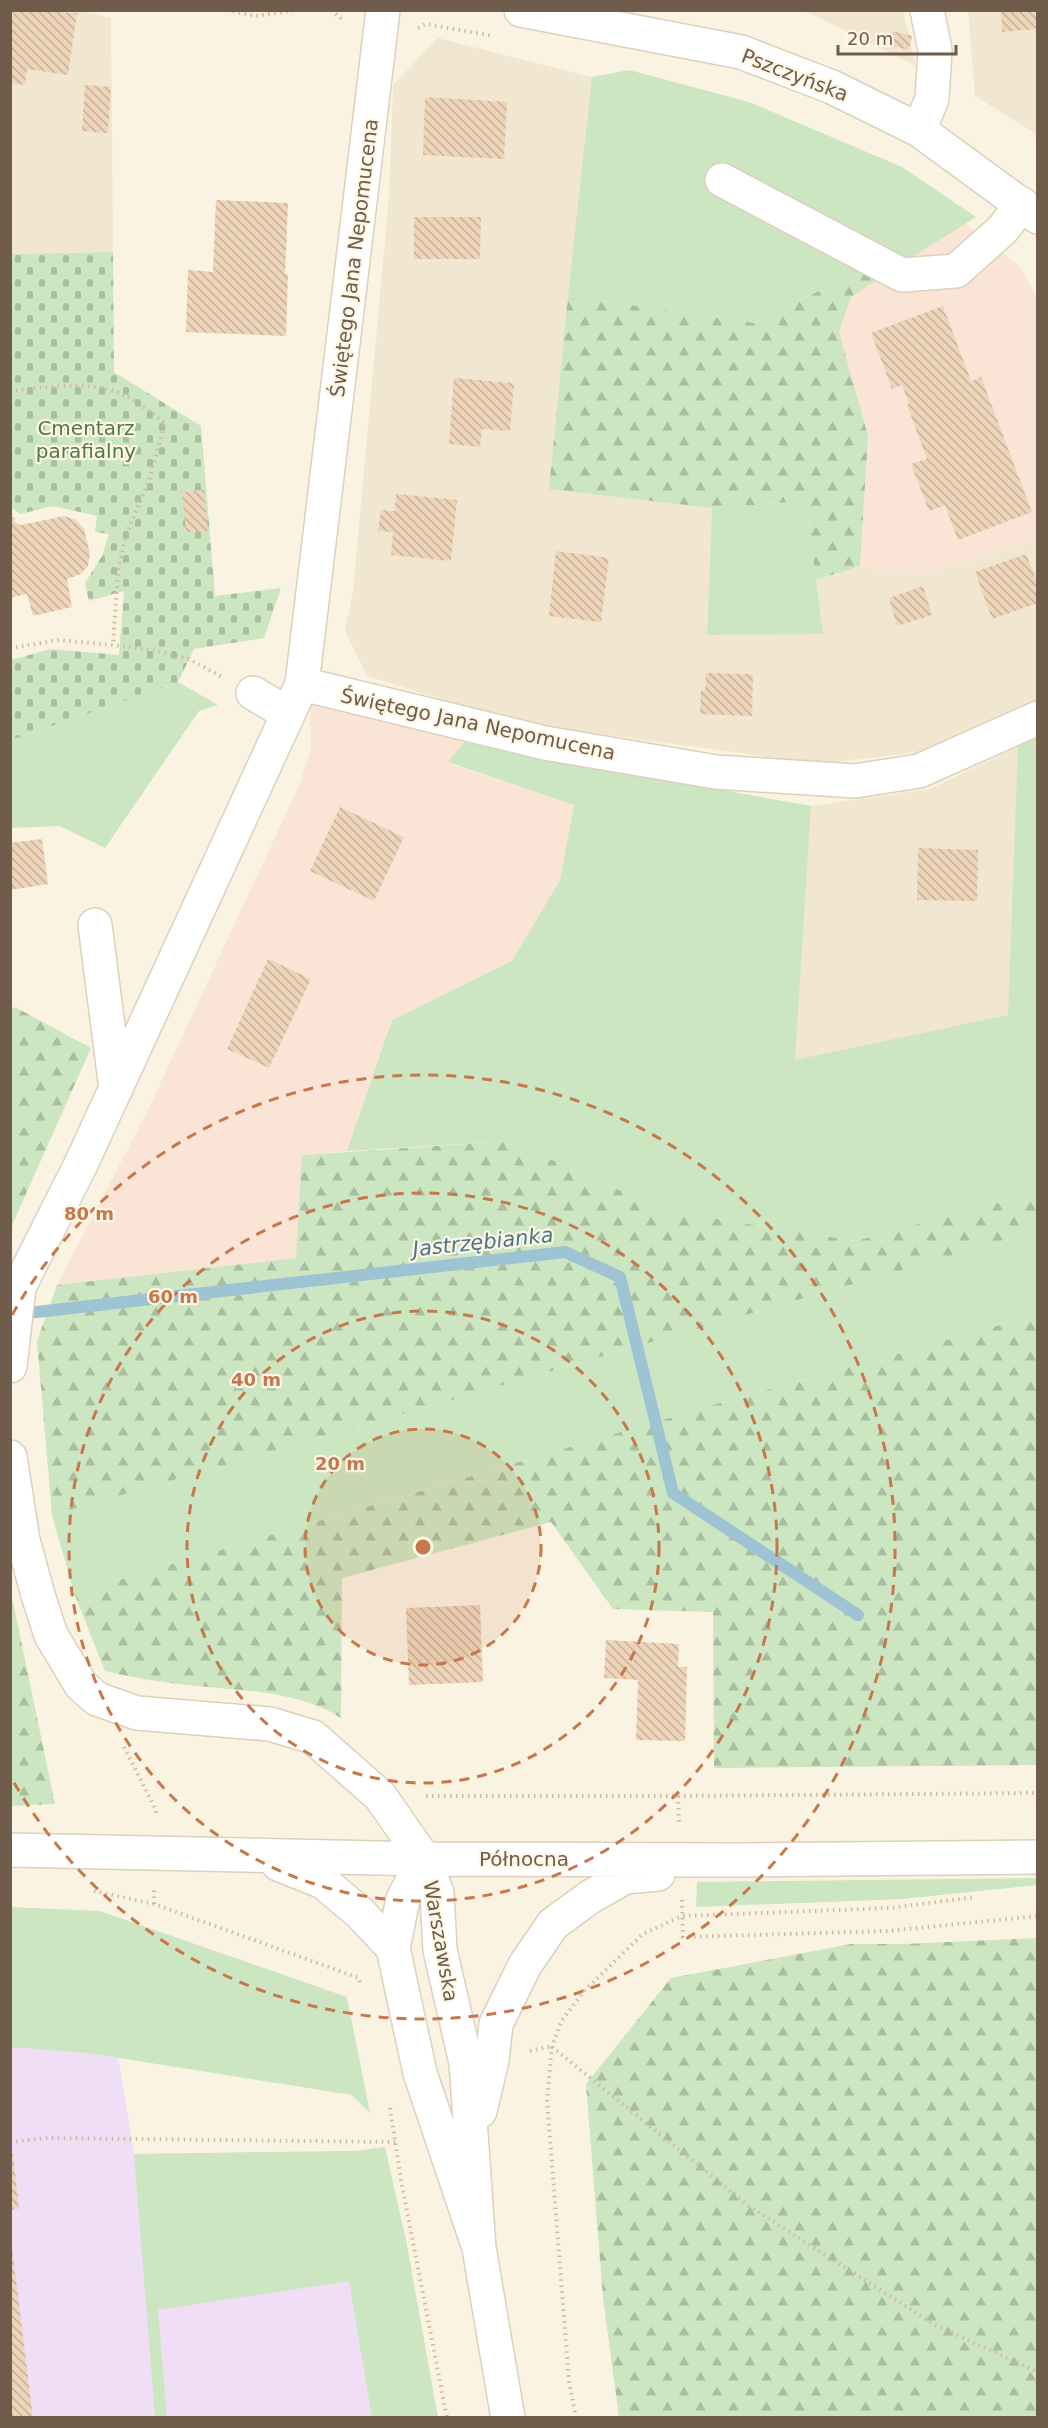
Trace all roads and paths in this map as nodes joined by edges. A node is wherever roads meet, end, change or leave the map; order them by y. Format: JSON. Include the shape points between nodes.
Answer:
{"nodes":[{"id":1,"x":226,"y":10,"type":"edge"},
{"id":2,"x":297,"y":10,"type":"edge"},
{"id":3,"x":383,"y":10,"type":"edge"},
{"id":4,"x":521,"y":10,"type":"edge"},
{"id":5,"x":927,"y":10,"type":"edge"},
{"id":6,"x":954,"y":10,"type":"edge"},
{"id":7,"x":416,"y":29,"type":"dead end"},
{"id":8,"x":504,"y":37,"type":"dead end"},
{"id":9,"x":934,"y":67,"type":"junction"},
{"id":10,"x":919,"y":130,"type":"junction"},
{"id":11,"x":722,"y":180,"type":"dead end"},
{"id":12,"x":1030,"y":210,"type":"edge"},
{"id":13,"x":10,"y":391,"type":"edge"},
{"id":14,"x":113,"y":645,"type":"junction"},
{"id":15,"x":10,"y":648,"type":"edge"},
{"id":16,"x":302,"y":684,"type":"junction"},
{"id":17,"x":253,"y":693,"type":"joint"},
{"id":18,"x":288,"y":714,"type":"junction"},
{"id":19,"x":1038,"y":718,"type":"edge"},
{"id":20,"x":95,"y":925,"type":"dead end"},
{"id":21,"x":116,"y":1089,"type":"junction"},
{"id":22,"x":10,"y":1366,"type":"edge"},
{"id":23,"x":10,"y":1457,"type":"edge"},
{"id":24,"x":118,"y":1737,"type":"dead end"},
{"id":25,"x":1038,"y":1793,"type":"edge"},
{"id":26,"x":380,"y":1796,"type":"junction"},
{"id":27,"x":156,"y":1810,"type":"dead end"},
{"id":28,"x":10,"y":1850,"type":"edge"},
{"id":29,"x":256,"y":1855,"type":"junction"},
{"id":30,"x":1038,"y":1857,"type":"edge"},
{"id":31,"x":424,"y":1859,"type":"junction"},
{"id":32,"x":741,"y":1860,"type":"junction"},
{"id":33,"x":983,"y":1896,"type":"dead end"},
{"id":34,"x":154,"y":1904,"type":"dead end"},
{"id":35,"x":1038,"y":1916,"type":"edge"},
{"id":36,"x":682,"y":1917,"type":"junction"},
{"id":37,"x":393,"y":1948,"type":"junction"},
{"id":38,"x":359,"y":1978,"type":"dead end"},
{"id":39,"x":552,"y":2046,"type":"junction"},
{"id":40,"x":389,"y":2099,"type":"dead end"},
{"id":41,"x":10,"y":2142,"type":"edge"},
{"id":42,"x":396,"y":2142,"type":"junction"},
{"id":43,"x":471,"y":2148,"type":"junction"},
{"id":44,"x":479,"y":2248,"type":"junction"},
{"id":45,"x":1038,"y":2372,"type":"edge"},
{"id":46,"x":447,"y":2418,"type":"edge"},
{"id":47,"x":508,"y":2418,"type":"edge"},
{"id":48,"x":576,"y":2418,"type":"edge"}],
"edges":[{"from":1,"to":2,"type":"path","via":[[256,16]]},
{"from":3,"to":16,"type":"street","name":"Świętego Jana Nepomucena"},
{"from":4,"to":10,"type":"street","name":"Pszczyńska","via":[[741,52],[832,87]]},
{"from":5,"to":9,"type":"street","via":[[935,50]]},
{"from":6,"to":9,"type":"street"},
{"from":7,"to":8,"type":"path","via":[[426,24]]},
{"from":9,"to":10,"type":"street","via":[[932,99]]},
{"from":10,"to":12,"type":"street","name":"Pszczyńska"},
{"from":11,"to":12,"type":"street","via":[[902,275],[956,271]]},
{"from":13,"to":14,"type":"path","via":[[102,388],[125,395],[165,423],[149,481],[123,546]]},
{"from":14,"to":15,"type":"path","via":[[59,640]]},
{"from":14,"to":17,"type":"path","via":[[189,659]]},
{"from":16,"to":18,"type":"street","name":"Świętego Jana Nepomucena"},
{"from":16,"to":19,"type":"street","name":"Świętego Jana Nepomucena","via":[[546,743],[716,772],[855,781],[919,771]]},
{"from":17,"to":18,"type":"street"},
{"from":18,"to":21,"type":"street","name":"Świętego Jana Nepomucena"},
{"from":20,"to":21,"type":"street"},
{"from":21,"to":22,"type":"street","name":"Świętego Jana Nepomucena","via":[[19,1287]]},
{"from":23,"to":26,"type":"street","via":[[23,1540],[38,1595],[51,1635],[81,1685],[97,1699],[137,1713],[270,1724],[313,1737]]},
{"from":24,"to":27,"type":"path"},
{"from":25,"to":26,"type":"path"},
{"from":26,"to":31,"type":"street"},
{"from":28,"to":29,"type":"street","name":"Północna"},
{"from":29,"to":31,"type":"street","name":"Północna"},
{"from":29,"to":37,"type":"street","via":[[323,1882]]},
{"from":30,"to":32,"type":"street","name":"Północna"},
{"from":31,"to":32,"type":"street","name":"Północna"},
{"from":31,"to":37,"type":"street","name":"Warszawska","via":[[403,1899]]},
{"from":31,"to":43,"type":"street","name":"Warszawska","via":[[437,1893],[440,1950],[466,2063]]},
{"from":32,"to":43,"type":"street","via":[[702,1869],[626,1877],[553,1924],[525,1965],[496,2024],[492,2060]]},
{"from":33,"to":36,"type":"path","via":[[890,1908]]},
{"from":34,"to":38,"type":"path"},
{"from":35,"to":36,"type":"path","via":[[887,1931],[683,1937]]},
{"from":36,"to":39,"type":"path","via":[[643,1935],[592,1983],[562,2020]]},
{"from":37,"to":44,"type":"street","name":"Warszawska","via":[[420,2073]]},
{"from":39,"to":45,"type":"path","via":[[749,2206],[935,2325]]},
{"from":39,"to":48,"type":"path","via":[[547,2100],[549,2145],[569,2381]]},
{"from":40,"to":42,"type":"path"},
{"from":41,"to":42,"type":"path","via":[[45,2138]]},
{"from":42,"to":46,"type":"path"},
{"from":43,"to":44,"type":"street","name":"Warszawska"},
{"from":44,"to":47,"type":"street","name":"Warszawska"}]}
